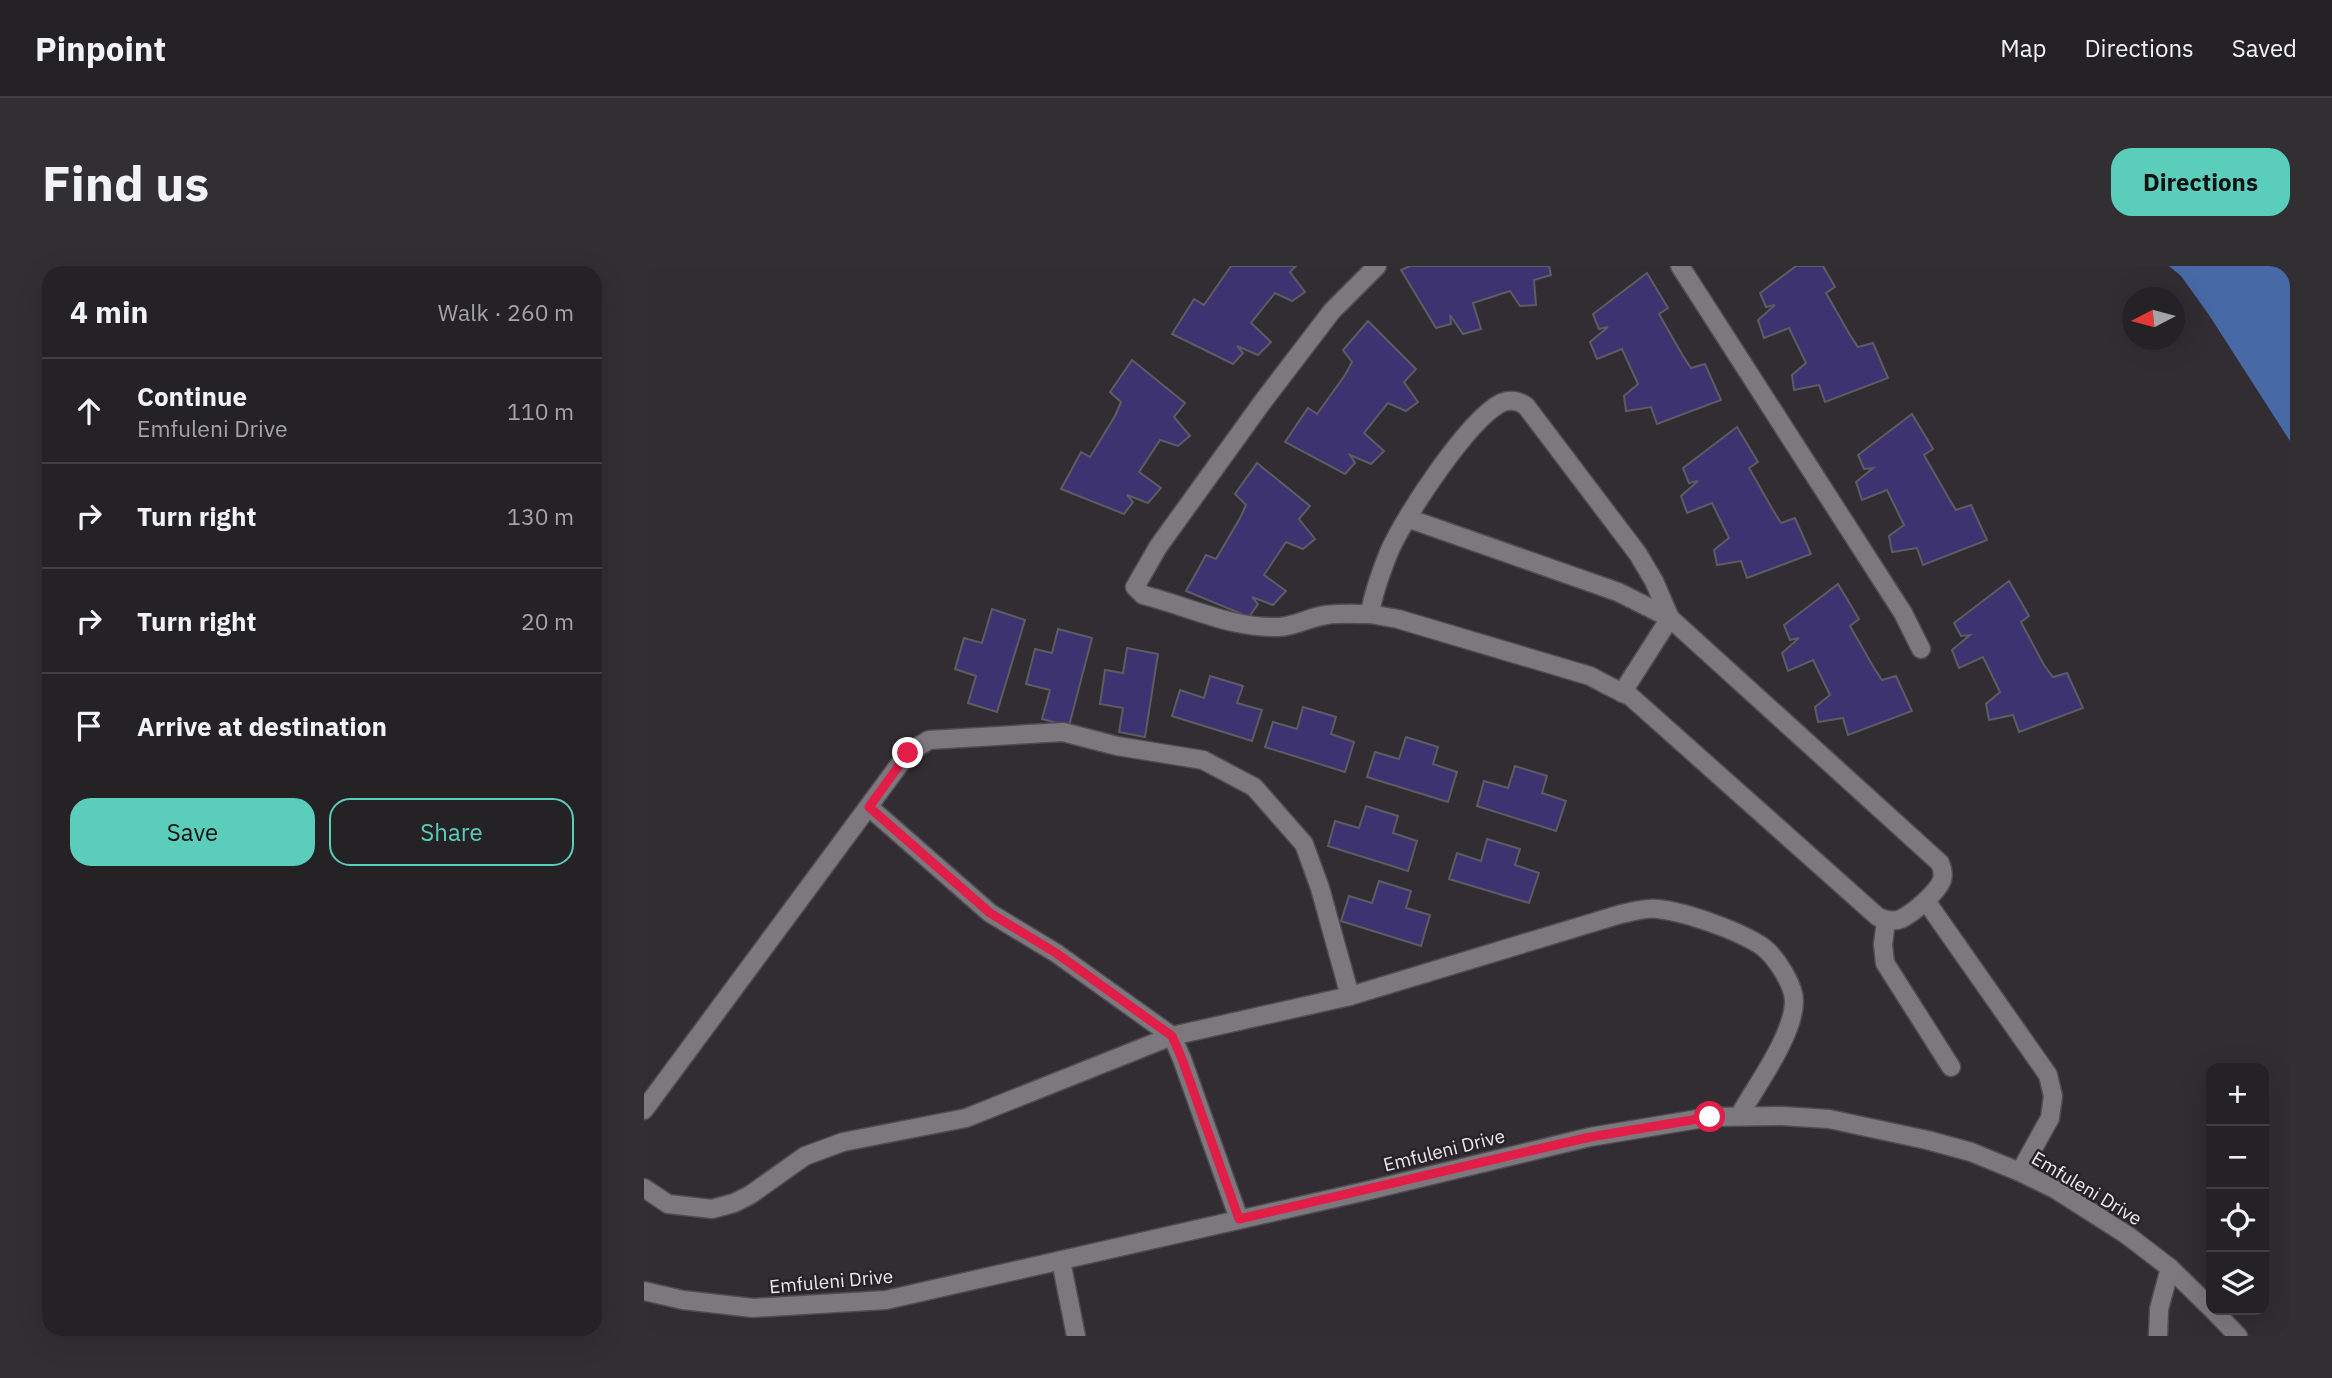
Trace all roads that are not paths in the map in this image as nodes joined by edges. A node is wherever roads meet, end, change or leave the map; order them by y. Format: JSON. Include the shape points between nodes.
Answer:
{"nodes":[{"id":1,"x":1377,"y":266,"type":"edge"},
{"id":2,"x":1680,"y":266,"type":"edge"},
{"id":3,"x":1407,"y":518,"type":"junction"},
{"id":4,"x":1370,"y":614,"type":"junction"},
{"id":5,"x":1670,"y":618,"type":"junction"},
{"id":6,"x":1921,"y":649,"type":"dead end"},
{"id":7,"x":1622,"y":693,"type":"junction"},
{"id":8,"x":869,"y":807,"type":"junction"},
{"id":9,"x":1926,"y":901,"type":"junction"},
{"id":10,"x":1886,"y":920,"type":"junction"},
{"id":11,"x":1350,"y":996,"type":"junction"},
{"id":12,"x":1172,"y":1036,"type":"junction"},
{"id":13,"x":1951,"y":1067,"type":"dead end"},
{"id":14,"x":644,"y":1111,"type":"edge"},
{"id":15,"x":1739,"y":1116,"type":"junction"},
{"id":16,"x":2020,"y":1172,"type":"junction"},
{"id":17,"x":644,"y":1188,"type":"edge"},
{"id":18,"x":1239,"y":1219,"type":"junction"},
{"id":19,"x":1061,"y":1261,"type":"junction"},
{"id":20,"x":2170,"y":1268,"type":"junction"},
{"id":21,"x":644,"y":1291,"type":"edge"},
{"id":22,"x":2206,"y":1303,"type":"edge"},
{"id":23,"x":2218,"y":1315,"type":"edge"},
{"id":24,"x":1076,"y":1336,"type":"edge"},
{"id":25,"x":2158,"y":1336,"type":"edge"},
{"id":26,"x":2238,"y":1336,"type":"edge"}],
"edges":[{"from":1,"to":4,"type":"street","via":[[1332,311],[1264,400],[1158,547],[1135,587],[1143,595],[1252,626],[1280,627],[1325,615]]},
{"from":2,"to":6,"type":"street","via":[[1903,613]]},
{"from":3,"to":4,"type":"street","via":[[1389,552]]},
{"from":3,"to":5,"type":"street","via":[[1618,592]]},
{"from":3,"to":5,"type":"street","via":[[1471,430],[1500,404],[1521,402],[1638,554]]},
{"from":4,"to":7,"type":"street","via":[[1590,676]]},
{"from":5,"to":7,"type":"street"},
{"from":5,"to":9,"type":"street","via":[[1940,863],[1942,880]]},
{"from":7,"to":10,"type":"street"},
{"from":8,"to":11,"type":"street","via":[[908,753],[929,740],[1063,732],[1203,760],[1254,787],[1304,844]]},
{"from":8,"to":12,"type":"street","via":[[990,913],[1056,953]]},
{"from":8,"to":14,"type":"street"},
{"from":9,"to":10,"type":"street","via":[[1899,920]]},
{"from":9,"to":16,"type":"street","via":[[2048,1075],[2053,1096],[2050,1118]]},
{"from":10,"to":13,"type":"street","via":[[1885,963]]},
{"from":11,"to":12,"type":"street"},
{"from":11,"to":15,"type":"street","via":[[1621,914],[1655,908],[1679,913],[1730,930],[1764,948],[1785,973],[1794,999],[1786,1035]]},
{"from":12,"to":17,"type":"street","via":[[965,1118],[844,1142],[805,1156],[734,1203],[712,1209],[668,1204]]},
{"from":12,"to":18,"type":"street"},
{"from":15,"to":16,"type":"street","name":"Emfuleni Drive","via":[[1829,1119],[1971,1152]]},
{"from":15,"to":18,"type":"street","name":"Emfuleni Drive","via":[[1677,1121],[1590,1137]]},
{"from":16,"to":20,"type":"street","name":"Emfuleni Drive","via":[[2090,1210]]},
{"from":18,"to":19,"type":"street","name":"Emfuleni Drive"},
{"from":19,"to":21,"type":"street","name":"Emfuleni Drive","via":[[887,1300],[753,1308]]},
{"from":19,"to":24,"type":"street"},
{"from":20,"to":22,"type":"street","name":"Emfuleni Drive"},
{"from":20,"to":25,"type":"street","via":[[2159,1309]]},
{"from":23,"to":26,"type":"street","name":"Emfuleni Drive"}]}
